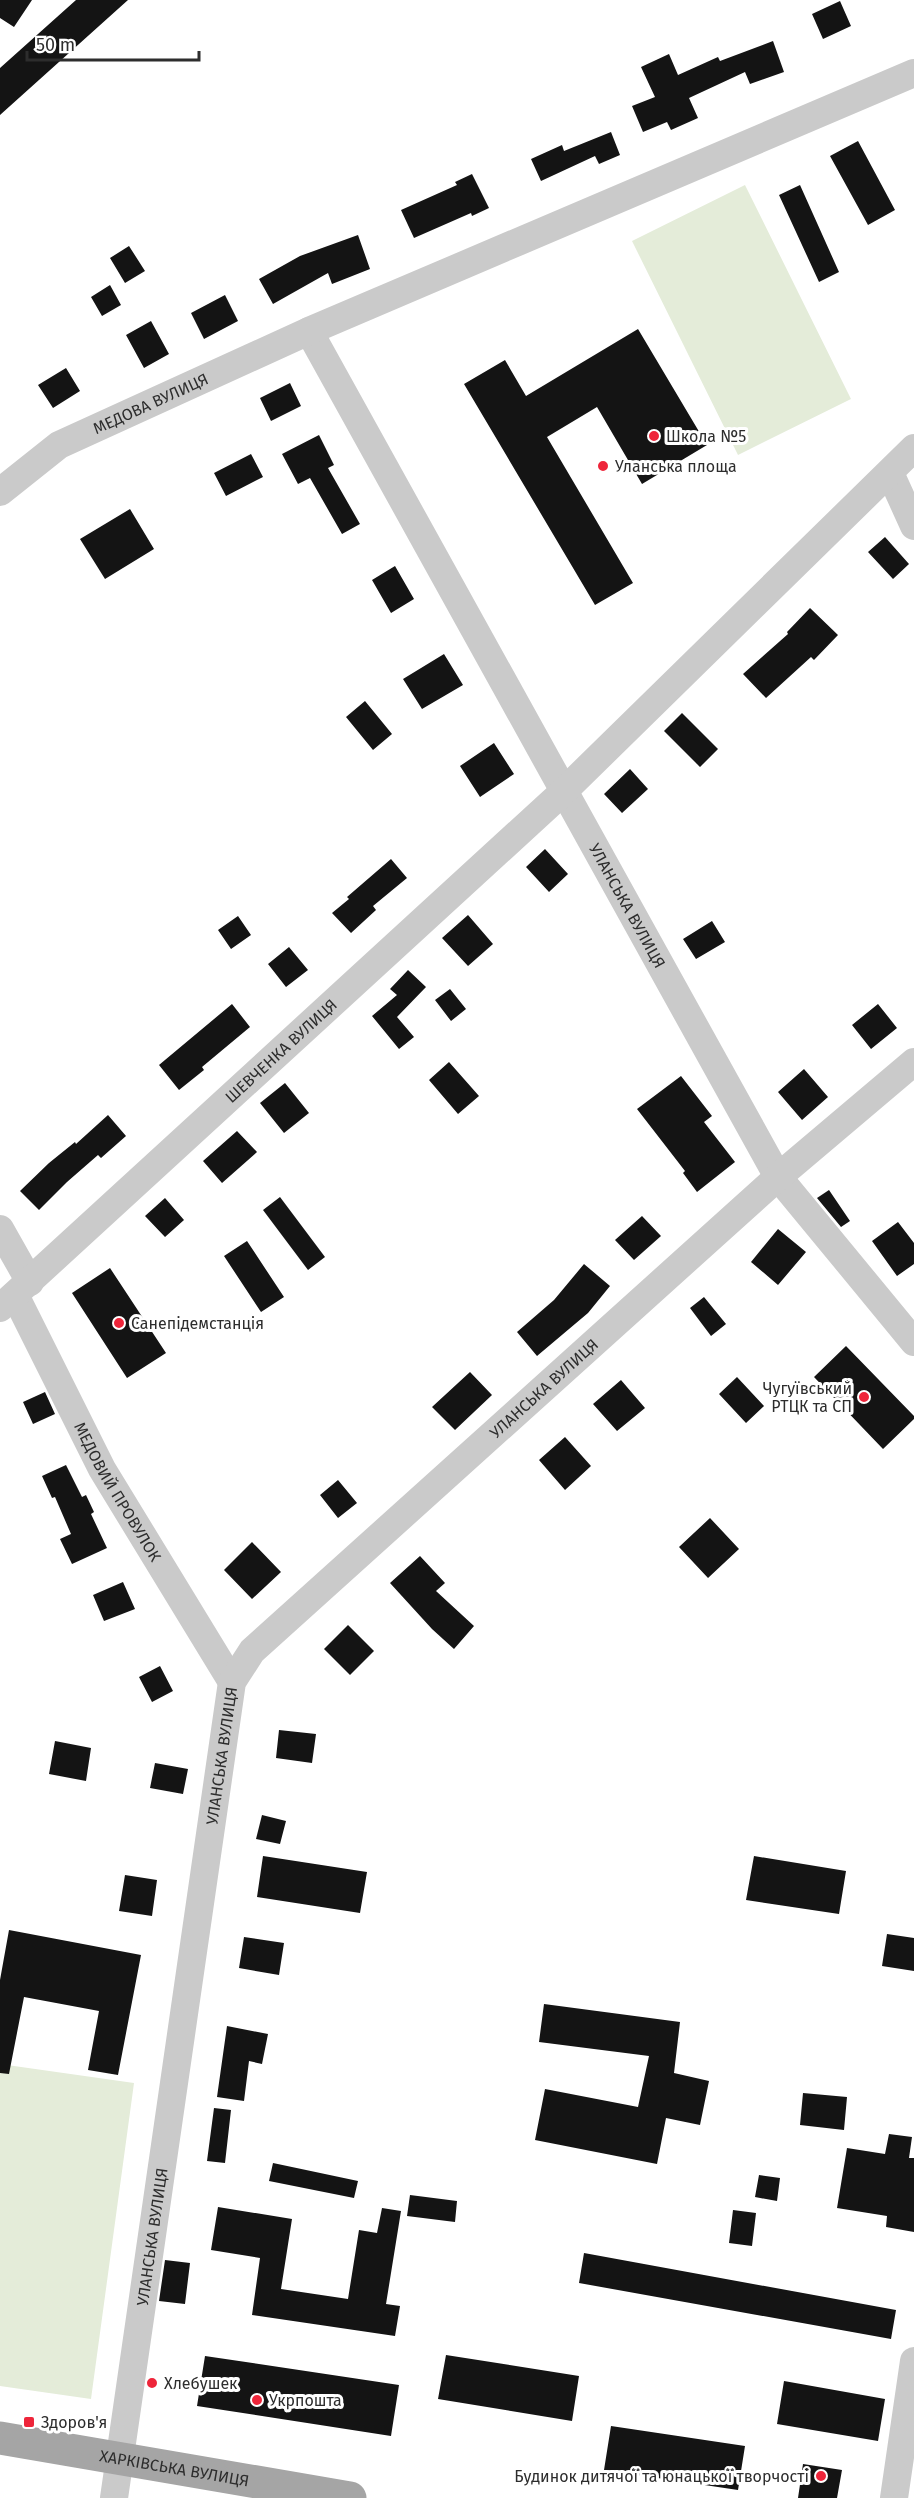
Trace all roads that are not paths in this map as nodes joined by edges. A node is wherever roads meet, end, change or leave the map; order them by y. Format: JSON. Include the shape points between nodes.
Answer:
{"nodes":[{"id":1,"x":914,"y":73,"type":"edge"},
{"id":2,"x":309,"y":331,"type":"junction"},
{"id":3,"x":914,"y":448,"type":"edge"},
{"id":4,"x":890,"y":473,"type":"junction"},
{"id":5,"x":0,"y":492,"type":"edge"},
{"id":6,"x":914,"y":525,"type":"edge"},
{"id":7,"x":563,"y":792,"type":"junction"},
{"id":8,"x":914,"y":1062,"type":"edge"},
{"id":9,"x":778,"y":1177,"type":"junction"},
{"id":10,"x":0,"y":1229,"type":"edge"},
{"id":11,"x":15,"y":1295,"type":"edge"},
{"id":12,"x":914,"y":1342,"type":"edge"},
{"id":13,"x":232,"y":1682,"type":"junction"},
{"id":14,"x":914,"y":2361,"type":"edge"},
{"id":15,"x":0,"y":2438,"type":"edge"},
{"id":16,"x":118,"y":2458,"type":"junction"},
{"id":17,"x":114,"y":2498,"type":"edge"},
{"id":18,"x":350,"y":2498,"type":"edge"},
{"id":19,"x":894,"y":2498,"type":"edge"}],
"edges":[{"from":1,"to":2,"type":"street"},
{"from":2,"to":5,"type":"street","name":"МЕДОВА ВУЛИЦЯ","via":[[58,445]]},
{"from":2,"to":7,"type":"street"},
{"from":3,"to":4,"type":"street"},
{"from":4,"to":6,"type":"street"},
{"from":4,"to":7,"type":"street"},
{"from":7,"to":9,"type":"street","name":"УЛАНСЬКА ВУЛИЦЯ"},
{"from":7,"to":11,"type":"street","name":"ШЕВЧЕНКА ВУЛИЦЯ"},
{"from":8,"to":9,"type":"street","name":"УЛАНСЬКА ВУЛИЦЯ"},
{"from":9,"to":12,"type":"street"},
{"from":9,"to":13,"type":"street","name":"УЛАНСЬКА ВУЛИЦЯ","via":[[252,1651]]},
{"from":10,"to":11,"type":"street","name":"МЕДОВИЙ ПРОВУЛОК"},
{"from":11,"to":13,"type":"street","name":"МЕДОВИЙ ПРОВУЛОК","via":[[102,1468]]},
{"from":13,"to":16,"type":"street","name":"УЛАНСЬКА ВУЛИЦЯ"},
{"from":14,"to":19,"type":"street"},
{"from":15,"to":16,"type":"main road","name":"ХАРКІВСЬКА ВУЛИЦЯ"},
{"from":16,"to":17,"type":"street","name":"УЛАНСЬКА ВУЛИЦЯ"},
{"from":16,"to":18,"type":"main road","name":"ХАРКІВСЬКА ВУЛИЦЯ"}]}
